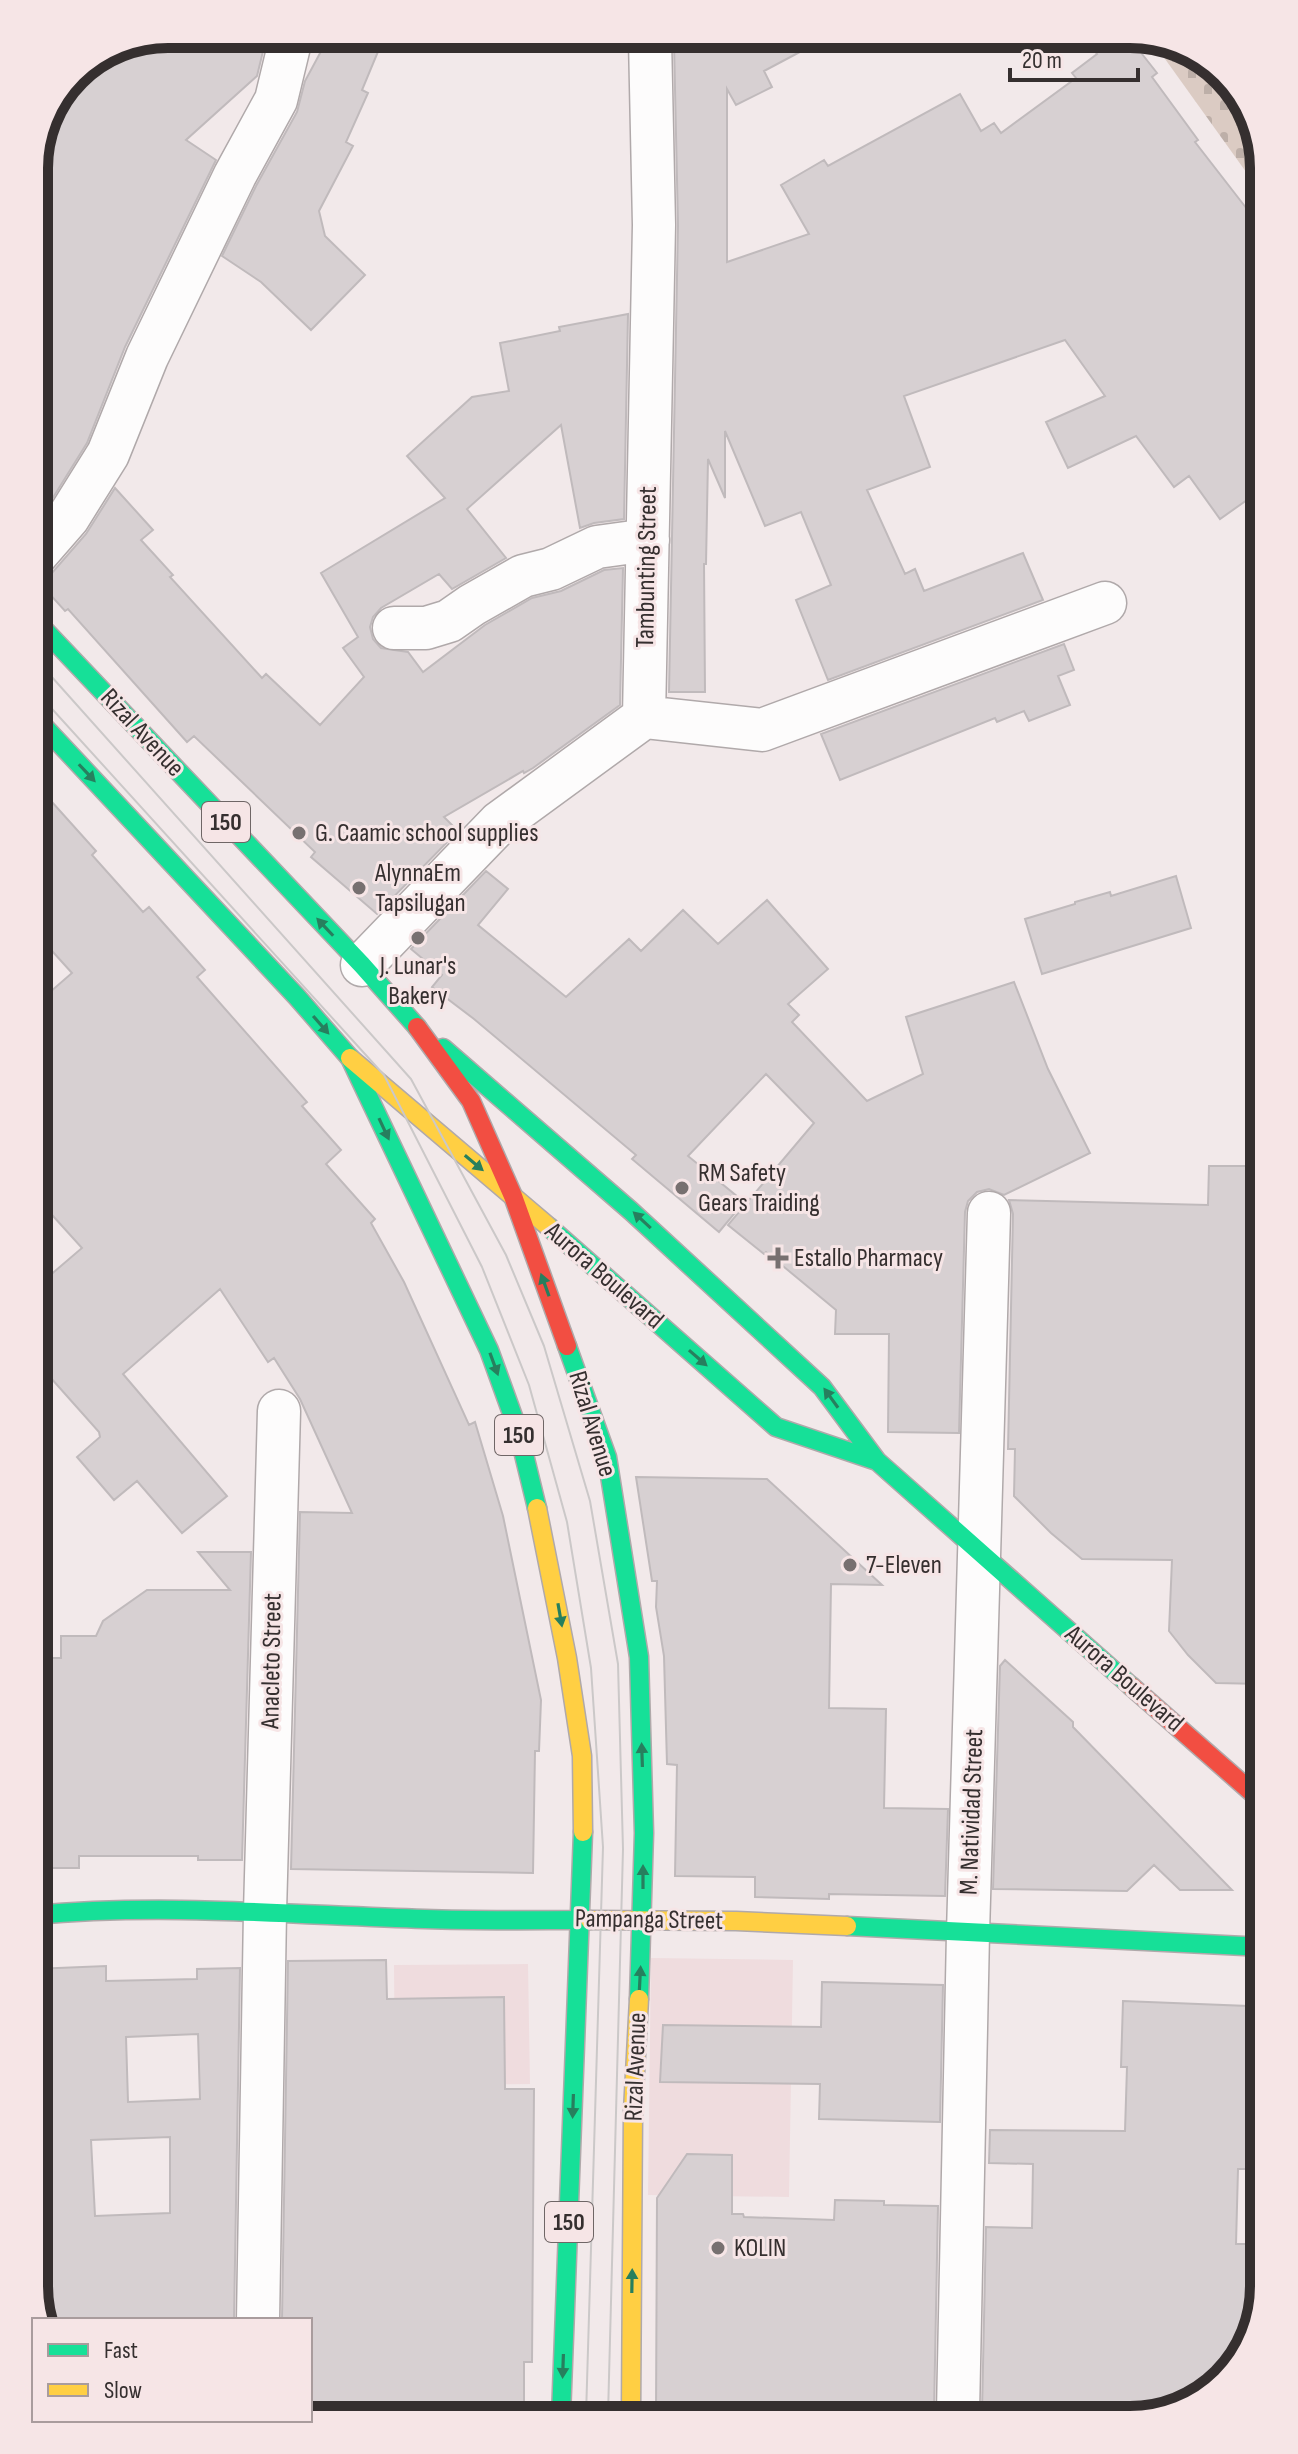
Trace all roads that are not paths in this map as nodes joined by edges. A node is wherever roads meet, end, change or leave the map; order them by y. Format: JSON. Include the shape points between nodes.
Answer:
{"nodes":[{"id":1,"x":289,"y":48,"type":"edge"},
{"id":2,"x":650,"y":48,"type":"edge"},
{"id":3,"x":648,"y":540,"type":"junction"},
{"id":4,"x":48,"y":541,"type":"edge"},
{"id":5,"x":1105,"y":603,"type":"dead end"},
{"id":6,"x":394,"y":628,"type":"dead end"},
{"id":7,"x":48,"y":634,"type":"edge"},
{"id":8,"x":644,"y":717,"type":"junction"},
{"id":9,"x":48,"y":731,"type":"edge"},
{"id":10,"x":362,"y":965,"type":"junction"},
{"id":11,"x":416,"y":1025,"type":"junction"},
{"id":12,"x":350,"y":1058,"type":"junction"},
{"id":13,"x":513,"y":1196,"type":"junction"},
{"id":14,"x":989,"y":1213,"type":"dead end"},
{"id":15,"x":279,"y":1411,"type":"dead end"},
{"id":16,"x":877,"y":1461,"type":"junction"},
{"id":17,"x":980,"y":1552,"type":"junction"},
{"id":18,"x":1250,"y":1791,"type":"edge"},
{"id":19,"x":265,"y":1912,"type":"junction"},
{"id":20,"x":48,"y":1914,"type":"edge"},
{"id":21,"x":579,"y":1919,"type":"junction"},
{"id":22,"x":643,"y":1920,"type":"junction"},
{"id":23,"x":968,"y":1933,"type":"junction"},
{"id":24,"x":1250,"y":1946,"type":"edge"},
{"id":25,"x":258,"y":2318,"type":"edge"},
{"id":26,"x":561,"y":2406,"type":"edge"},
{"id":27,"x":631,"y":2406,"type":"edge"},
{"id":28,"x":958,"y":2406,"type":"edge"}],
"edges":[{"from":1,"to":4,"type":"street","via":[[276,100],[147,357],[108,454]]},
{"from":2,"to":3,"type":"street","name":"Tambunting Street","via":[[654,225]]},
{"from":3,"to":6,"type":"street","via":[[597,547],[523,576],[449,621],[426,628]]},
{"from":3,"to":8,"type":"street","name":"Tambunting Street"},
{"from":5,"to":8,"type":"street","via":[[762,730]]},
{"from":10,"to":7,"type":"main road","name":"Rizal Avenue","number":"150","one_way":true},
{"from":8,"to":10,"type":"street","via":[[499,823]]},
{"from":9,"to":12,"type":"main road","number":"150","one_way":true},
{"from":10,"to":11,"type":"main road","name":"Rizal Avenue","number":"150"},
{"from":11,"to":13,"type":"main road","name":"Rizal Avenue","number":"150","via":[[471,1101]]},
{"from":16,"to":11,"type":"main road","name":"Aurora Boulevard","one_way":true,"via":[[822,1387],[631,1211]]},
{"from":12,"to":13,"type":"main road","name":"Aurora Boulevard","one_way":true},
{"from":12,"to":21,"type":"main road","number":"150","one_way":true,"via":[[489,1350],[518,1430],[546,1543],[582,1756]]},
{"from":13,"to":16,"type":"main road","name":"Aurora Boulevard","one_way":true,"via":[[776,1427]]},
{"from":22,"to":13,"type":"main road","name":"Rizal Avenue","number":"150","one_way":true,"via":[[639,1657],[607,1457]]},
{"from":14,"to":17,"type":"street","name":"M. Natividad Street"},
{"from":15,"to":19,"type":"street","name":"Anacleto Street"},
{"from":16,"to":17,"type":"main road","name":"Aurora Boulevard"},
{"from":17,"to":18,"type":"main road","name":"Aurora Boulevard"},
{"from":17,"to":23,"type":"street","name":"M. Natividad Street"},
{"from":19,"to":20,"type":"main road","name":"Pampanga Street"},
{"from":19,"to":21,"type":"main road","name":"Pampanga Street"},
{"from":19,"to":25,"type":"street","name":"Anacleto Street"},
{"from":21,"to":22,"type":"main road","name":"Pampanga Street"},
{"from":21,"to":26,"type":"main road","number":"150","one_way":true},
{"from":22,"to":23,"type":"main road","name":"Pampanga Street"},
{"from":27,"to":22,"type":"main road","name":"Rizal Avenue","number":"150","one_way":true,"via":[[633,2111]]},
{"from":23,"to":24,"type":"main road","name":"Pampanga Street"},
{"from":23,"to":28,"type":"street","name":"M. Natividad Street"}]}
